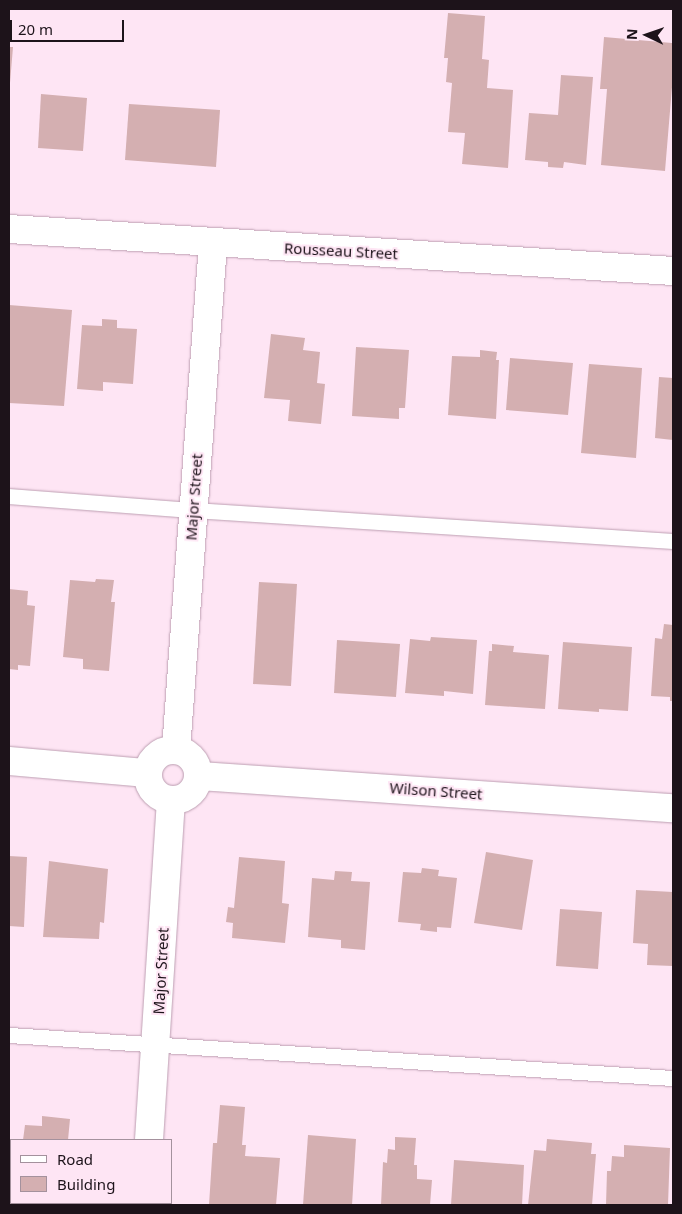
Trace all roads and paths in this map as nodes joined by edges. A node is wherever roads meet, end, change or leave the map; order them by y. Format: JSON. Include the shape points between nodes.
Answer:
{"nodes":[{"id":1,"x":9,"y":229,"type":"edge"},
{"id":2,"x":213,"y":244,"type":"junction"},
{"id":3,"x":673,"y":272,"type":"edge"},
{"id":4,"x":9,"y":496,"type":"edge"},
{"id":5,"x":194,"y":510,"type":"junction"},
{"id":6,"x":673,"y":541,"type":"edge"},
{"id":7,"x":176,"y":750,"type":"junction"},
{"id":8,"x":9,"y":762,"type":"edge"},
{"id":9,"x":148,"y":773,"type":"junction"},
{"id":10,"x":198,"y":776,"type":"junction"},
{"id":11,"x":171,"y":801,"type":"junction"},
{"id":12,"x":673,"y":808,"type":"edge"},
{"id":13,"x":9,"y":1035,"type":"edge"},
{"id":14,"x":156,"y":1046,"type":"junction"},
{"id":15,"x":673,"y":1078,"type":"edge"},
{"id":16,"x":150,"y":1139,"type":"edge"}],
"edges":[{"from":1,"to":2,"type":"street","name":"Rousseau Street"},
{"from":2,"to":3,"type":"street","name":"Rousseau Street"},
{"from":2,"to":5,"type":"street","name":"Major Street"},
{"from":4,"to":5,"type":"lane"},
{"from":5,"to":6,"type":"lane"},
{"from":5,"to":7,"type":"street","name":"Major Street"},
{"from":7,"to":9,"type":"street","via":[[162,752],[155,757]]},
{"from":7,"to":10,"type":"street","via":[[194,760]]},
{"from":8,"to":9,"type":"street"},
{"from":9,"to":11,"type":"street","via":[[151,789],[156,795]]},
{"from":10,"to":11,"type":"street","via":[[193,792]]},
{"from":10,"to":12,"type":"street","name":"Wilson Street"},
{"from":11,"to":14,"type":"street","name":"Major Street"},
{"from":13,"to":14,"type":"lane"},
{"from":14,"to":15,"type":"lane"},
{"from":14,"to":16,"type":"street","name":"Major Street"}]}
